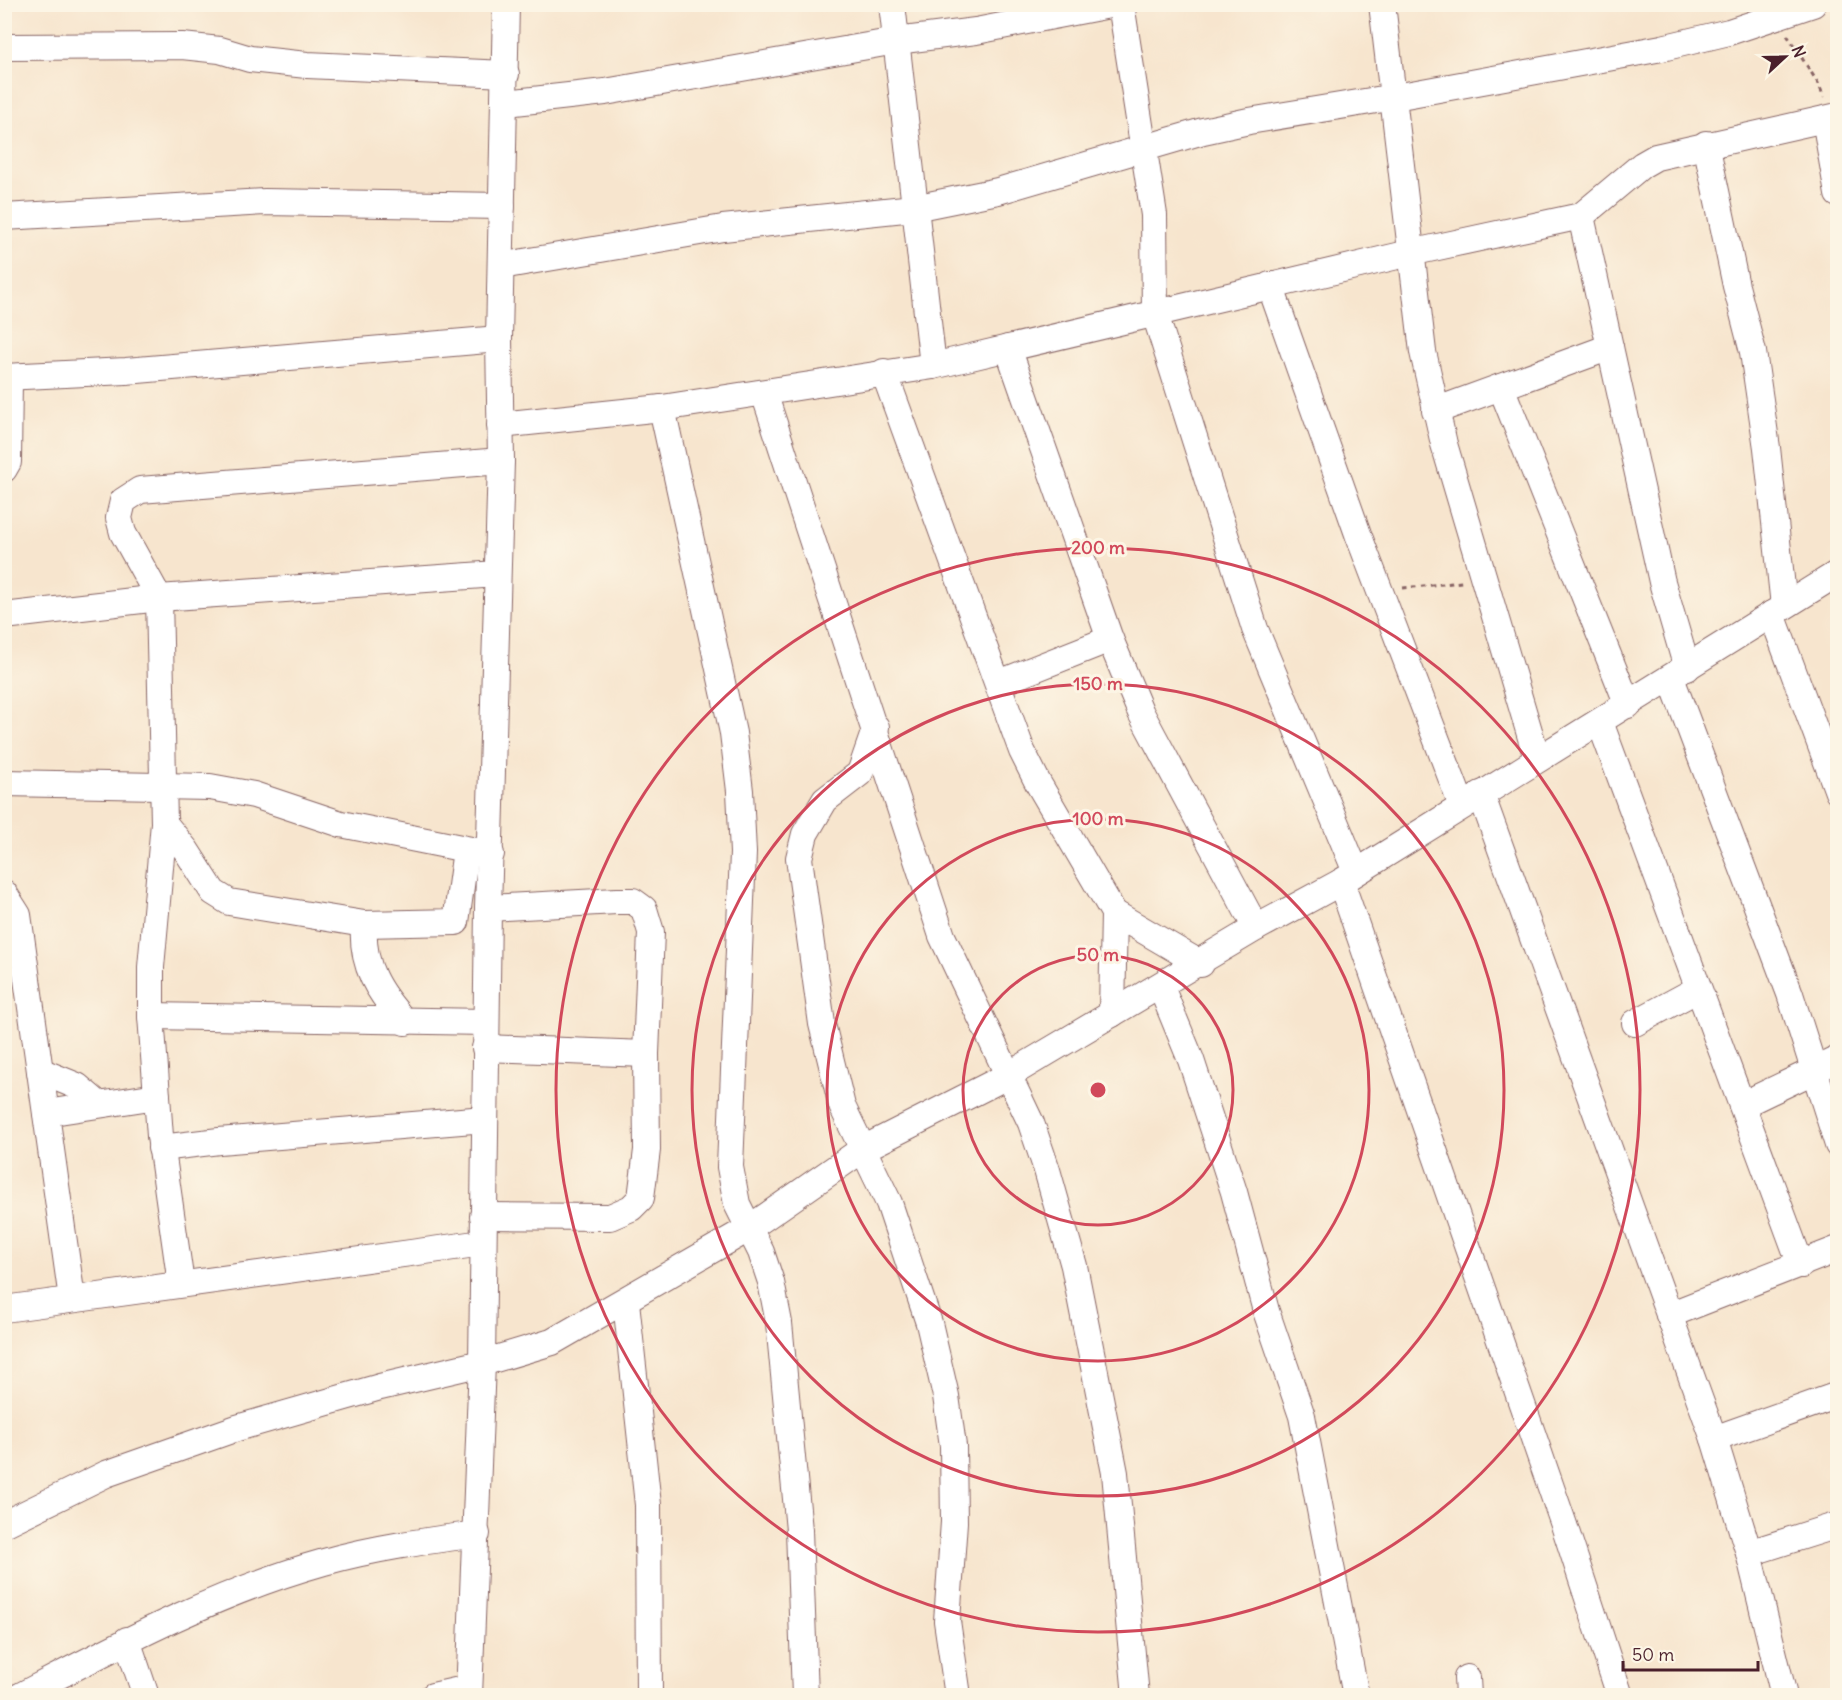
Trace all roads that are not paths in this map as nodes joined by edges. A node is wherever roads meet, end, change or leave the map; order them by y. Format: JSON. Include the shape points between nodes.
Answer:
{"nodes":[{"id":1,"x":506,"y":4,"type":"edge"},
{"id":2,"x":892,"y":4,"type":"edge"},
{"id":3,"x":1115,"y":4,"type":"edge"},
{"id":4,"x":1121,"y":4,"type":"edge"},
{"id":5,"x":1382,"y":4,"type":"edge"},
{"id":6,"x":1813,"y":4,"type":"edge"},
{"id":7,"x":896,"y":40,"type":"junction"},
{"id":8,"x":4,"y":47,"type":"edge"},
{"id":9,"x":506,"y":74,"type":"junction"},
{"id":10,"x":1395,"y":97,"type":"junction"},
{"id":11,"x":506,"y":103,"type":"junction"},
{"id":12,"x":1831,"y":118,"type":"edge"},
{"id":13,"x":1706,"y":144,"type":"junction"},
{"id":14,"x":1143,"y":148,"type":"junction"},
{"id":15,"x":1838,"y":194,"type":"edge"},
{"id":16,"x":502,"y":206,"type":"junction"},
{"id":17,"x":914,"y":208,"type":"junction"},
{"id":18,"x":1581,"y":216,"type":"junction"},
{"id":19,"x":4,"y":217,"type":"edge"},
{"id":20,"x":1410,"y":252,"type":"junction"},
{"id":21,"x":501,"y":266,"type":"junction"},
{"id":22,"x":1270,"y":285,"type":"junction"},
{"id":23,"x":1155,"y":314,"type":"junction"},
{"id":24,"x":499,"y":339,"type":"junction"},
{"id":25,"x":1610,"y":347,"type":"junction"},
{"id":26,"x":1008,"y":348,"type":"junction"},
{"id":27,"x":933,"y":366,"type":"junction"},
{"id":28,"x":884,"y":372,"type":"junction"},
{"id":29,"x":7,"y":377,"type":"edge"},
{"id":30,"x":1501,"y":387,"type":"junction"},
{"id":31,"x":764,"y":393,"type":"junction"},
{"id":32,"x":662,"y":408,"type":"junction"},
{"id":33,"x":1435,"y":411,"type":"junction"},
{"id":34,"x":500,"y":425,"type":"junction"},
{"id":35,"x":501,"y":461,"type":"junction"},
{"id":36,"x":4,"y":469,"type":"edge"},
{"id":37,"x":1838,"y":573,"type":"edge"},
{"id":38,"x":497,"y":574,"type":"junction"},
{"id":39,"x":159,"y":598,"type":"junction"},
{"id":40,"x":1778,"y":610,"type":"junction"},
{"id":41,"x":4,"y":616,"type":"edge"},
{"id":42,"x":1110,"y":639,"type":"junction"},
{"id":43,"x":1679,"y":673,"type":"junction"},
{"id":44,"x":999,"y":682,"type":"junction"},
{"id":45,"x":1628,"y":705,"type":"junction"},
{"id":46,"x":1600,"y":722,"type":"junction"},
{"id":47,"x":876,"y":727,"type":"junction"},
{"id":48,"x":1537,"y":758,"type":"junction"},
{"id":49,"x":4,"y":783,"type":"edge"},
{"id":50,"x":164,"y":785,"type":"junction"},
{"id":51,"x":1838,"y":792,"type":"edge"},
{"id":52,"x":1472,"y":800,"type":"junction"},
{"id":53,"x":164,"y":823,"type":"junction"},
{"id":54,"x":466,"y":850,"type":"junction"},
{"id":55,"x":491,"y":854,"type":"junction"},
{"id":56,"x":1348,"y":877,"type":"junction"},
{"id":57,"x":4,"y":893,"type":"edge"},
{"id":58,"x":488,"y":909,"type":"junction"},
{"id":59,"x":1114,"y":913,"type":"junction"},
{"id":60,"x":364,"y":924,"type":"junction"},
{"id":61,"x":1256,"y":928,"type":"junction"},
{"id":62,"x":14,"y":953,"type":"edge"},
{"id":63,"x":1200,"y":964,"type":"junction"},
{"id":64,"x":1161,"y":987,"type":"junction"},
{"id":65,"x":1698,"y":989,"type":"junction"},
{"id":66,"x":1112,"y":1014,"type":"junction"},
{"id":67,"x":151,"y":1016,"type":"junction"},
{"id":68,"x":405,"y":1022,"type":"junction"},
{"id":69,"x":486,"y":1022,"type":"junction"},
{"id":70,"x":1635,"y":1023,"type":"dead end"},
{"id":71,"x":485,"y":1048,"type":"junction"},
{"id":72,"x":646,"y":1054,"type":"junction"},
{"id":73,"x":1827,"y":1065,"type":"edge"},
{"id":74,"x":40,"y":1071,"type":"junction"},
{"id":75,"x":1009,"y":1075,"type":"junction"},
{"id":76,"x":157,"y":1096,"type":"junction"},
{"id":77,"x":97,"y":1103,"type":"junction"},
{"id":78,"x":1742,"y":1105,"type":"junction"},
{"id":79,"x":46,"y":1113,"type":"junction"},
{"id":80,"x":484,"y":1119,"type":"junction"},
{"id":81,"x":1838,"y":1145,"type":"edge"},
{"id":82,"x":162,"y":1148,"type":"junction"},
{"id":83,"x":863,"y":1149,"type":"junction"},
{"id":84,"x":483,"y":1216,"type":"junction"},
{"id":85,"x":748,"y":1229,"type":"junction"},
{"id":86,"x":483,"y":1243,"type":"junction"},
{"id":87,"x":1838,"y":1249,"type":"edge"},
{"id":88,"x":1801,"y":1265,"type":"junction"},
{"id":89,"x":181,"y":1284,"type":"junction"},
{"id":90,"x":72,"y":1299,"type":"junction"},
{"id":91,"x":626,"y":1302,"type":"junction"},
{"id":92,"x":4,"y":1309,"type":"edge"},
{"id":93,"x":1669,"y":1315,"type":"junction"},
{"id":94,"x":482,"y":1363,"type":"junction"},
{"id":95,"x":1838,"y":1395,"type":"edge"},
{"id":96,"x":1714,"y":1439,"type":"junction"},
{"id":97,"x":4,"y":1524,"type":"edge"},
{"id":98,"x":1838,"y":1525,"type":"edge"},
{"id":99,"x":477,"y":1534,"type":"junction"},
{"id":100,"x":1749,"y":1553,"type":"junction"},
{"id":101,"x":127,"y":1640,"type":"junction"},
{"id":102,"x":469,"y":1692,"type":"edge"},
{"id":103,"x":20,"y":1695,"type":"edge"},
{"id":104,"x":146,"y":1695,"type":"edge"},
{"id":105,"x":433,"y":1695,"type":"edge"},
{"id":106,"x":649,"y":1695,"type":"edge"},
{"id":107,"x":805,"y":1695,"type":"edge"},
{"id":108,"x":958,"y":1695,"type":"edge"},
{"id":109,"x":1136,"y":1695,"type":"edge"},
{"id":110,"x":1356,"y":1695,"type":"edge"},
{"id":111,"x":1620,"y":1695,"type":"edge"},
{"id":112,"x":1784,"y":1695,"type":"edge"}],
"edges":[{"from":1,"to":9,"type":"street"},
{"from":2,"to":7,"type":"street"},
{"from":3,"to":7,"type":"street","via":[[976,31]]},
{"from":4,"to":14,"type":"street"},
{"from":5,"to":10,"type":"street"},
{"from":6,"to":10,"type":"street","via":[[1729,32],[1662,48]]},
{"from":7,"to":11,"type":"street","via":[[605,92]]},
{"from":7,"to":17,"type":"street"},
{"from":8,"to":9,"type":"street","via":[[182,46],[307,65]]},
{"from":9,"to":11,"type":"street"},
{"from":10,"to":14,"type":"street","via":[[1249,121]]},
{"from":10,"to":20,"type":"street"},
{"from":11,"to":16,"type":"street"},
{"from":12,"to":13,"type":"street"},
{"from":12,"to":15,"type":"street"},
{"from":13,"to":18,"type":"street","via":[[1656,157],[1642,165]]},
{"from":13,"to":40,"type":"street","via":[[1755,362]]},
{"from":14,"to":17,"type":"street","via":[[998,191]]},
{"from":14,"to":23,"type":"street","via":[[1154,214]]},
{"from":16,"to":19,"type":"street","via":[[265,202]]},
{"from":16,"to":21,"type":"street"},
{"from":17,"to":21,"type":"street","via":[[723,228]]},
{"from":17,"to":27,"type":"street"},
{"from":18,"to":20,"type":"street"},
{"from":18,"to":25,"type":"street"},
{"from":20,"to":22,"type":"street"},
{"from":20,"to":33,"type":"street"},
{"from":21,"to":24,"type":"street"},
{"from":22,"to":23,"type":"street"},
{"from":22,"to":52,"type":"street","via":[[1380,591]]},
{"from":23,"to":26,"type":"street"},
{"from":23,"to":56,"type":"street","via":[[1255,629]]},
{"from":24,"to":29,"type":"street","via":[[126,371]]},
{"from":24,"to":34,"type":"street"},
{"from":25,"to":30,"type":"street"},
{"from":25,"to":43,"type":"street"},
{"from":26,"to":27,"type":"street"},
{"from":26,"to":42,"type":"street"},
{"from":27,"to":28,"type":"street"},
{"from":28,"to":31,"type":"street"},
{"from":28,"to":44,"type":"street"},
{"from":29,"to":36,"type":"street","via":[[8,462]]},
{"from":30,"to":33,"type":"street"},
{"from":30,"to":45,"type":"street"},
{"from":31,"to":32,"type":"street"},
{"from":31,"to":47,"type":"street"},
{"from":32,"to":34,"type":"street"},
{"from":32,"to":85,"type":"street","via":[[733,733],[740,791],[743,853],[730,1167],[737,1204]]},
{"from":33,"to":48,"type":"street"},
{"from":34,"to":35,"type":"street"},
{"from":35,"to":38,"type":"street"},
{"from":35,"to":39,"type":"street","via":[[140,490],[123,501],[119,518],[123,533]]},
{"from":37,"to":40,"type":"street"},
{"from":38,"to":39,"type":"street"},
{"from":38,"to":55,"type":"street"},
{"from":39,"to":41,"type":"street"},
{"from":39,"to":50,"type":"street"},
{"from":40,"to":43,"type":"street"},
{"from":40,"to":51,"type":"street"},
{"from":42,"to":44,"type":"street"},
{"from":42,"to":61,"type":"street","via":[[1141,713]]},
{"from":43,"to":45,"type":"street"},
{"from":43,"to":73,"type":"street"},
{"from":44,"to":59,"type":"street","via":[[1022,751]]},
{"from":45,"to":46,"type":"street"},
{"from":46,"to":48,"type":"street"},
{"from":46,"to":65,"type":"street"},
{"from":47,"to":75,"type":"street","via":[[942,936]]},
{"from":47,"to":83,"type":"street","via":[[860,773],[825,800],[804,834],[799,858],[822,1024],[842,1106]]},
{"from":48,"to":52,"type":"street"},
{"from":49,"to":50,"type":"street"},
{"from":50,"to":53,"type":"street"},
{"from":50,"to":54,"type":"street","via":[[210,787],[254,795],[341,824]]},
{"from":52,"to":56,"type":"street"},
{"from":52,"to":93,"type":"street"},
{"from":53,"to":60,"type":"street","via":[[213,892],[229,902]]},
{"from":53,"to":67,"type":"street","via":[[151,966]]},
{"from":54,"to":55,"type":"street"},
{"from":54,"to":60,"type":"street","via":[[456,922]]},
{"from":55,"to":58,"type":"street"},
{"from":56,"to":61,"type":"street"},
{"from":56,"to":111,"type":"street"},
{"from":57,"to":62,"type":"street","via":[[18,915]]},
{"from":58,"to":69,"type":"street"},
{"from":58,"to":72,"type":"street","via":[[617,901],[633,902],[644,909],[651,923]]},
{"from":59,"to":63,"type":"street"},
{"from":59,"to":66,"type":"street"},
{"from":60,"to":68,"type":"street","via":[[362,945],[366,964],[386,1002]]},
{"from":61,"to":63,"type":"street"},
{"from":62,"to":74,"type":"street"},
{"from":63,"to":64,"type":"street"},
{"from":64,"to":66,"type":"street"},
{"from":64,"to":110,"type":"street","via":[[1191,1060],[1234,1192],[1266,1311],[1302,1416]]},
{"from":65,"to":70,"type":"street"},
{"from":65,"to":78,"type":"street"},
{"from":66,"to":75,"type":"street"},
{"from":67,"to":68,"type":"street"},
{"from":67,"to":76,"type":"street"},
{"from":68,"to":69,"type":"street"},
{"from":69,"to":71,"type":"street"},
{"from":71,"to":72,"type":"street"},
{"from":71,"to":80,"type":"street"},
{"from":72,"to":84,"type":"street","via":[[647,1150],[643,1190],[636,1204],[619,1214],[598,1218]]},
{"from":73,"to":78,"type":"street"},
{"from":73,"to":81,"type":"street"},
{"from":74,"to":77,"type":"street","via":[[78,1086]]},
{"from":74,"to":79,"type":"street"},
{"from":75,"to":83,"type":"street"},
{"from":75,"to":109,"type":"street","via":[[1047,1170],[1074,1266],[1095,1366],[1115,1473]]},
{"from":76,"to":77,"type":"street"},
{"from":76,"to":82,"type":"street"},
{"from":77,"to":79,"type":"street"},
{"from":78,"to":88,"type":"street"},
{"from":79,"to":90,"type":"street"},
{"from":80,"to":82,"type":"street"},
{"from":80,"to":84,"type":"street"},
{"from":82,"to":89,"type":"street"},
{"from":83,"to":85,"type":"street"},
{"from":83,"to":108,"type":"street","via":[[889,1203],[908,1256],[946,1396],[954,1522],[947,1620]]},
{"from":84,"to":86,"type":"street"},
{"from":85,"to":91,"type":"street"},
{"from":85,"to":107,"type":"street","via":[[771,1282],[779,1323],[799,1530]]},
{"from":86,"to":89,"type":"street"},
{"from":86,"to":94,"type":"street"},
{"from":87,"to":88,"type":"street"},
{"from":88,"to":93,"type":"street"},
{"from":89,"to":90,"type":"street"},
{"from":90,"to":92,"type":"street"},
{"from":91,"to":94,"type":"street","via":[[552,1342]]},
{"from":91,"to":106,"type":"street","via":[[648,1505]]},
{"from":93,"to":96,"type":"street"},
{"from":94,"to":97,"type":"street","via":[[237,1428],[106,1474]]},
{"from":94,"to":99,"type":"street"},
{"from":95,"to":96,"type":"street"},
{"from":96,"to":100,"type":"street"},
{"from":98,"to":100,"type":"street"},
{"from":99,"to":101,"type":"street","via":[[385,1547],[322,1562],[212,1602]]},
{"from":99,"to":102,"type":"street"},
{"from":100,"to":112,"type":"street"},
{"from":101,"to":103,"type":"street"},
{"from":101,"to":104,"type":"street"},
{"from":102,"to":105,"type":"street"}]}
